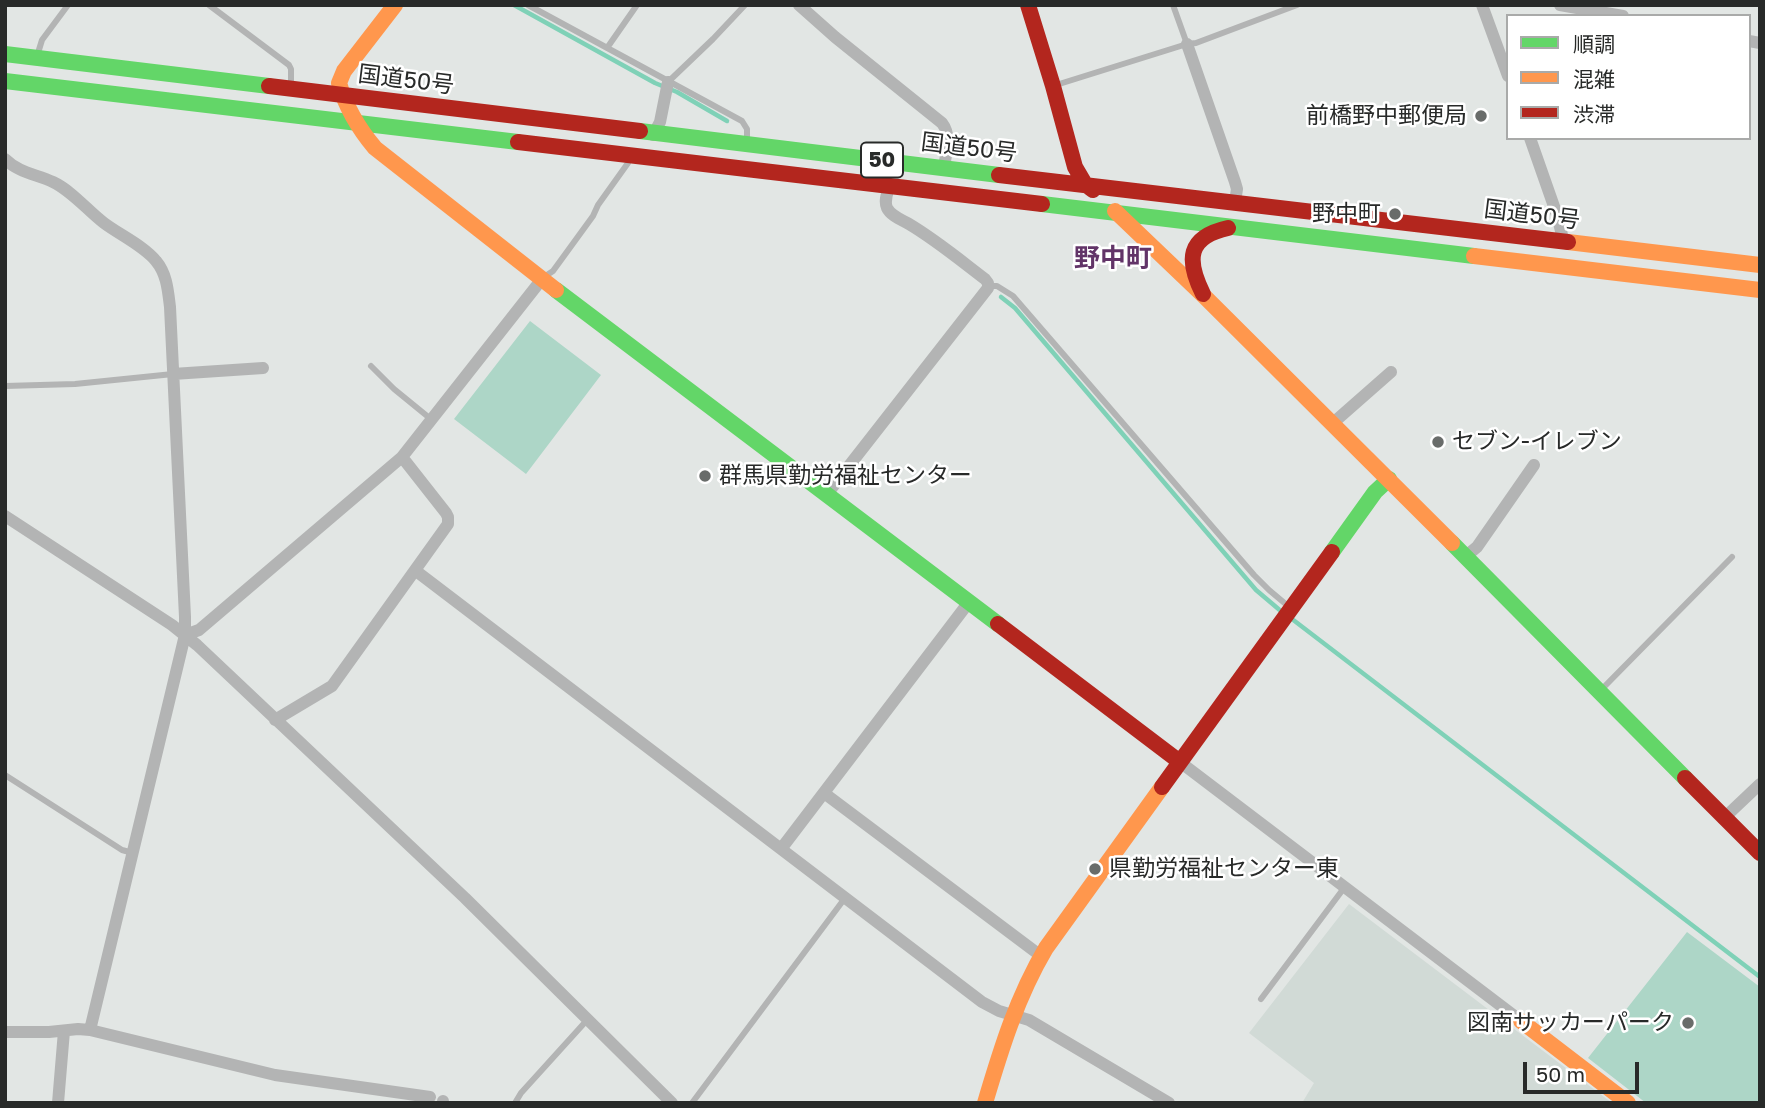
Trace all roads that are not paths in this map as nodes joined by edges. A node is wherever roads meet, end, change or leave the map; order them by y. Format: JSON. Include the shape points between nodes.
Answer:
{"nodes":[{"id":1,"x":68,"y":5,"type":"edge"},
{"id":2,"x":209,"y":5,"type":"edge"},
{"id":3,"x":395,"y":5,"type":"edge"},
{"id":4,"x":528,"y":5,"type":"edge"},
{"id":5,"x":637,"y":5,"type":"edge"},
{"id":6,"x":745,"y":5,"type":"edge"},
{"id":7,"x":799,"y":5,"type":"edge"},
{"id":8,"x":1028,"y":5,"type":"edge"},
{"id":9,"x":1172,"y":5,"type":"edge"},
{"id":10,"x":1297,"y":5,"type":"edge"},
{"id":11,"x":1482,"y":5,"type":"edge"},
{"id":12,"x":1560,"y":5,"type":"edge"},
{"id":13,"x":1612,"y":14,"type":"edge"},
{"id":14,"x":1186,"y":44,"type":"junction"},
{"id":15,"x":607,"y":48,"type":"junction"},
{"id":16,"x":5,"y":54,"type":"edge"},
{"id":17,"x":38,"y":58,"type":"junction"},
{"id":18,"x":1506,"y":71,"type":"edge"},
{"id":19,"x":5,"y":81,"type":"edge"},
{"id":20,"x":668,"y":82,"type":"junction"},
{"id":21,"x":1053,"y":86,"type":"junction"},
{"id":22,"x":291,"y":90,"type":"junction"},
{"id":23,"x":342,"y":95,"type":"junction"},
{"id":24,"x":356,"y":122,"type":"junction"},
{"id":25,"x":655,"y":132,"type":"junction"},
{"id":26,"x":1531,"y":140,"type":"edge"},
{"id":27,"x":747,"y":144,"type":"junction"},
{"id":28,"x":633,"y":155,"type":"junction"},
{"id":29,"x":6,"y":160,"type":"edge"},
{"id":30,"x":944,"y":167,"type":"junction"},
{"id":31,"x":1085,"y":184,"type":"junction"},
{"id":32,"x":889,"y":187,"type":"junction"},
{"id":33,"x":1235,"y":202,"type":"junction"},
{"id":34,"x":1118,"y":214,"type":"junction"},
{"id":35,"x":1229,"y":228,"type":"junction"},
{"id":36,"x":1564,"y":242,"type":"junction"},
{"id":37,"x":1760,"y":265,"type":"edge"},
{"id":38,"x":1569,"y":267,"type":"junction"},
{"id":39,"x":542,"y":279,"type":"junction"},
{"id":40,"x":988,"y":286,"type":"junction"},
{"id":41,"x":1760,"y":290,"type":"edge"},
{"id":42,"x":1204,"y":296,"type":"junction"},
{"id":43,"x":371,"y":366,"type":"dead end"},
{"id":44,"x":263,"y":368,"type":"dead end"},
{"id":45,"x":1391,"y":372,"type":"dead end"},
{"id":46,"x":173,"y":374,"type":"junction"},
{"id":47,"x":5,"y":386,"type":"edge"},
{"id":48,"x":432,"y":420,"type":"junction"},
{"id":49,"x":1334,"y":424,"type":"junction"},
{"id":50,"x":402,"y":457,"type":"junction"},
{"id":51,"x":1534,"y":466,"type":"dead end"},
{"id":52,"x":1389,"y":478,"type":"junction"},
{"id":53,"x":827,"y":494,"type":"junction"},
{"id":54,"x":5,"y":516,"type":"edge"},
{"id":55,"x":1466,"y":556,"type":"junction"},
{"id":56,"x":1732,"y":557,"type":"dead end"},
{"id":57,"x":416,"y":571,"type":"junction"},
{"id":58,"x":969,"y":603,"type":"junction"},
{"id":59,"x":1291,"y":608,"type":"junction"},
{"id":60,"x":185,"y":635,"type":"junction"},
{"id":61,"x":1600,"y":691,"type":"junction"},
{"id":62,"x":275,"y":720,"type":"junction"},
{"id":63,"x":1180,"y":762,"type":"junction"},
{"id":64,"x":5,"y":775,"type":"edge"},
{"id":65,"x":1760,"y":784,"type":"edge"},
{"id":66,"x":824,"y":793,"type":"junction"},
{"id":67,"x":1724,"y":818,"type":"junction"},
{"id":68,"x":781,"y":849,"type":"junction"},
{"id":69,"x":133,"y":853,"type":"junction"},
{"id":70,"x":1760,"y":853,"type":"edge"},
{"id":71,"x":1344,"y":888,"type":"junction"},
{"id":72,"x":845,"y":898,"type":"junction"},
{"id":73,"x":1041,"y":956,"type":"junction"},
{"id":74,"x":1261,"y":999,"type":"dead end"},
{"id":75,"x":1012,"y":1015,"type":"junction"},
{"id":76,"x":588,"y":1019,"type":"junction"},
{"id":77,"x":1521,"y":1021,"type":"joint"},
{"id":78,"x":90,"y":1030,"type":"junction"},
{"id":79,"x":64,"y":1031,"type":"junction"},
{"id":80,"x":5,"y":1032,"type":"edge"},
{"id":81,"x":430,"y":1097,"type":"joint"},
{"id":82,"x":446,"y":1102,"type":"edge"},
{"id":83,"x":58,"y":1103,"type":"edge"},
{"id":84,"x":515,"y":1103,"type":"edge"},
{"id":85,"x":672,"y":1103,"type":"edge"},
{"id":86,"x":692,"y":1103,"type":"edge"},
{"id":87,"x":985,"y":1103,"type":"edge"},
{"id":88,"x":1169,"y":1103,"type":"edge"},
{"id":89,"x":1628,"y":1103,"type":"edge"}],
"edges":[{"from":1,"to":17,"type":"lane","via":[[42,40]]},
{"from":2,"to":22,"type":"lane","via":[[289,65]]},
{"from":3,"to":23,"type":"main road","via":[[341,75]]},
{"from":4,"to":15,"type":"lane"},
{"from":5,"to":15,"type":"lane"},
{"from":6,"to":20,"type":"lane"},
{"from":7,"to":30,"type":"street","via":[[945,127]]},
{"from":8,"to":21,"type":"main road"},
{"from":9,"to":14,"type":"lane"},
{"from":10,"to":14,"type":"lane"},
{"from":11,"to":18,"type":"street"},
{"from":12,"to":13,"type":"street"},
{"from":14,"to":21,"type":"lane"},
{"from":14,"to":33,"type":"street","via":[[1235,182]]},
{"from":15,"to":20,"type":"lane"},
{"from":16,"to":17,"type":"main road","name":"国道50号","number":"50"},
{"from":17,"to":22,"type":"main road","name":"国道50号","number":"50"},
{"from":19,"to":24,"type":"main road","name":"国道50号","number":"50"},
{"from":20,"to":25,"type":"street"},
{"from":20,"to":27,"type":"lane","via":[[742,121]]},
{"from":21,"to":31,"type":"main road","via":[[1075,167]]},
{"from":22,"to":23,"type":"main road","name":"国道50号","number":"50"},
{"from":23,"to":24,"type":"main road"},
{"from":23,"to":25,"type":"main road","name":"国道50号","number":"50"},
{"from":24,"to":28,"type":"main road","name":"国道50号","number":"50"},
{"from":24,"to":39,"type":"main road","via":[[386,158]]},
{"from":25,"to":27,"type":"main road","name":"国道50号","number":"50"},
{"from":25,"to":28,"type":"street"},
{"from":26,"to":36,"type":"street"},
{"from":27,"to":30,"type":"main road","name":"国道50号","number":"50"},
{"from":28,"to":32,"type":"main road","name":"国道50号","number":"50"},
{"from":28,"to":39,"type":"lane","via":[[593,216]]},
{"from":29,"to":46,"type":"street","via":[[63,189],[156,261],[167,285]]},
{"from":30,"to":31,"type":"main road","name":"国道50号","number":"50"},
{"from":31,"to":33,"type":"main road","name":"国道50号","number":"50"},
{"from":31,"to":34,"type":"main road"},
{"from":32,"to":34,"type":"main road","name":"国道50号","number":"50"},
{"from":32,"to":40,"type":"street","via":[[886,206],[893,215],[923,232]]},
{"from":33,"to":36,"type":"main road","name":"国道50号","number":"50"},
{"from":34,"to":35,"type":"main road","name":"国道50号","number":"50"},
{"from":34,"to":42,"type":"main road"},
{"from":35,"to":38,"type":"main road","name":"国道50号","number":"50"},
{"from":35,"to":42,"type":"main road","via":[[1202,237],[1196,247],[1193,265]]},
{"from":36,"to":37,"type":"main road","name":"国道50号","number":"50"},
{"from":36,"to":38,"type":"street"},
{"from":38,"to":41,"type":"main road","name":"国道50号","number":"50"},
{"from":39,"to":48,"type":"street"},
{"from":39,"to":53,"type":"main road"},
{"from":40,"to":53,"type":"street"},
{"from":40,"to":59,"type":"lane","via":[[1013,296],[1254,575]]},
{"from":42,"to":49,"type":"main road"},
{"from":43,"to":48,"type":"lane"},
{"from":44,"to":46,"type":"street"},
{"from":45,"to":49,"type":"street"},
{"from":46,"to":47,"type":"lane"},
{"from":46,"to":60,"type":"street"},
{"from":48,"to":50,"type":"street"},
{"from":49,"to":52,"type":"main road"},
{"from":50,"to":57,"type":"street","via":[[448,517],[448,524]]},
{"from":50,"to":60,"type":"street","via":[[199,630]]},
{"from":51,"to":55,"type":"street"},
{"from":52,"to":55,"type":"main road"},
{"from":52,"to":59,"type":"main road"},
{"from":53,"to":58,"type":"main road"},
{"from":54,"to":60,"type":"street"},
{"from":55,"to":61,"type":"main road"},
{"from":56,"to":61,"type":"lane"},
{"from":57,"to":62,"type":"street","via":[[332,686]]},
{"from":57,"to":68,"type":"street"},
{"from":58,"to":63,"type":"main road"},
{"from":58,"to":66,"type":"street"},
{"from":59,"to":63,"type":"main road"},
{"from":60,"to":62,"type":"street"},
{"from":60,"to":69,"type":"street"},
{"from":61,"to":67,"type":"main road"},
{"from":62,"to":76,"type":"street"},
{"from":63,"to":71,"type":"street"},
{"from":63,"to":73,"type":"main road"},
{"from":64,"to":69,"type":"lane"},
{"from":65,"to":67,"type":"street"},
{"from":66,"to":68,"type":"street"},
{"from":66,"to":73,"type":"street"},
{"from":67,"to":70,"type":"main road"},
{"from":68,"to":72,"type":"street"},
{"from":69,"to":78,"type":"street"},
{"from":71,"to":74,"type":"lane"},
{"from":71,"to":77,"type":"street"},
{"from":72,"to":75,"type":"street","via":[[982,1002]]},
{"from":72,"to":86,"type":"lane"},
{"from":73,"to":75,"type":"main road"},
{"from":75,"to":87,"type":"main road"},
{"from":75,"to":88,"type":"street","via":[[1029,1020]]},
{"from":76,"to":84,"type":"lane"},
{"from":76,"to":85,"type":"street"},
{"from":77,"to":89,"type":"main road"},
{"from":78,"to":79,"type":"street"},
{"from":78,"to":81,"type":"street","via":[[275,1075]]},
{"from":79,"to":80,"type":"street"},
{"from":79,"to":83,"type":"street"},
{"from":81,"to":82,"type":"lane"}]}
